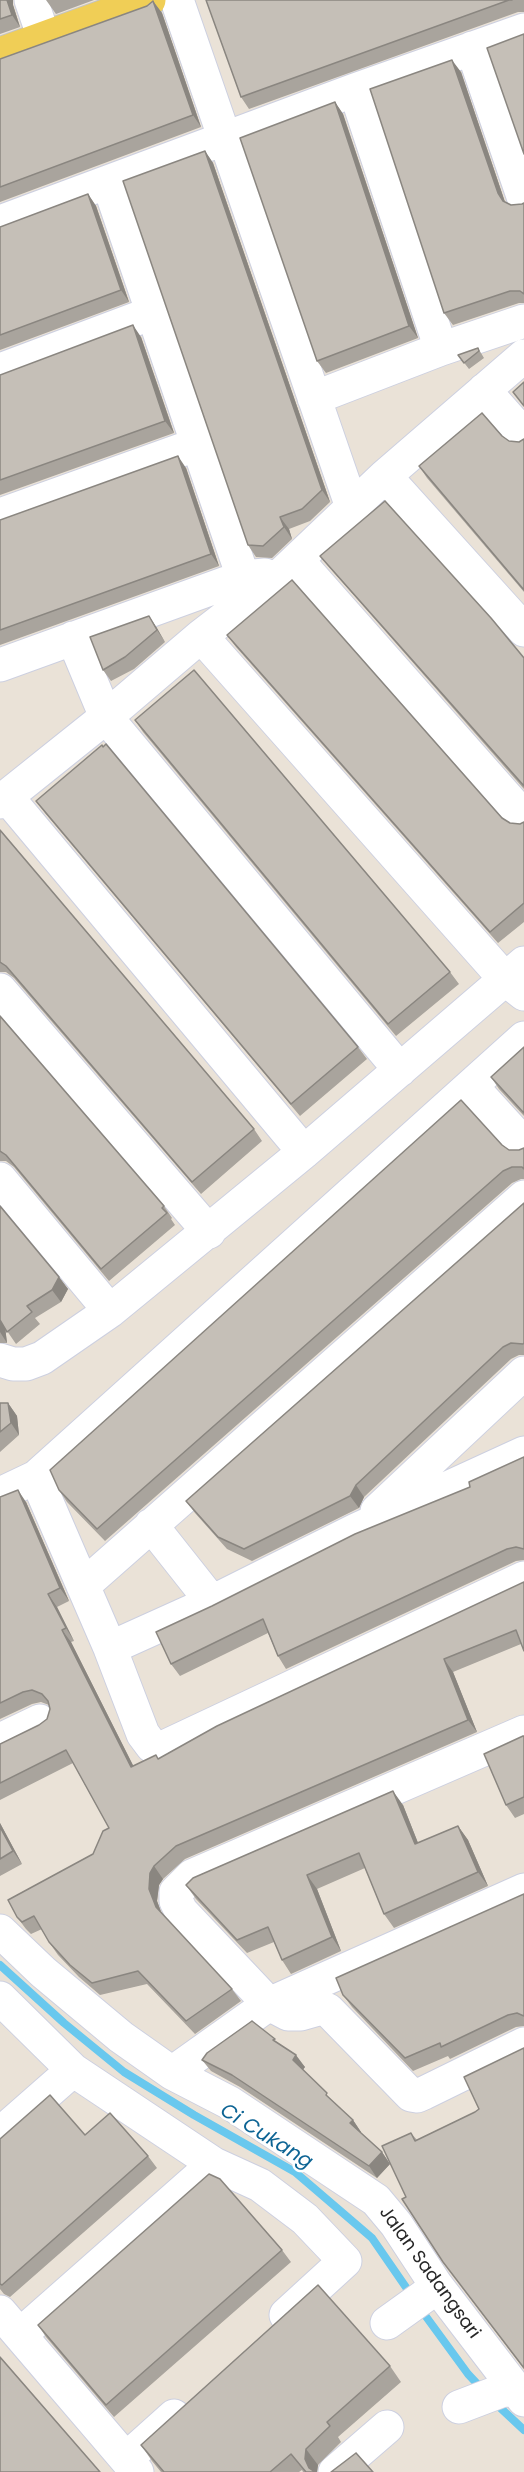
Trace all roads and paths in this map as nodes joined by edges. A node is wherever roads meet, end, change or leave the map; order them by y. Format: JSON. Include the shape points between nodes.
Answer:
{"nodes":[{"id":1,"x":31,"y":0,"type":"edge"},
{"id":2,"x":149,"y":0,"type":"edge"},
{"id":3,"x":177,"y":0,"type":"edge"},
{"id":4,"x":524,"y":30,"type":"edge"},
{"id":5,"x":44,"y":38,"type":"junction"},
{"id":6,"x":472,"y":48,"type":"junction"},
{"id":7,"x":0,"y":54,"type":"edge"},
{"id":8,"x":355,"y":90,"type":"junction"},
{"id":9,"x":225,"y":137,"type":"junction"},
{"id":10,"x":108,"y":182,"type":"junction"},
{"id":11,"x":524,"y":199,"type":"edge"},
{"id":12,"x":0,"y":222,"type":"edge"},
{"id":13,"x":152,"y":313,"type":"junction"},
{"id":14,"x":524,"y":321,"type":"edge"},
{"id":15,"x":441,"y":349,"type":"junction"},
{"id":16,"x":524,"y":356,"type":"edge"},
{"id":17,"x":0,"y":370,"type":"edge"},
{"id":18,"x":484,"y":390,"type":"junction"},
{"id":19,"x":314,"y":398,"type":"junction"},
{"id":20,"x":524,"y":435,"type":"edge"},
{"id":21,"x":198,"y":444,"type":"junction"},
{"id":22,"x":385,"y":476,"type":"junction"},
{"id":23,"x":352,"y":507,"type":"junction"},
{"id":24,"x":0,"y":515,"type":"edge"},
{"id":25,"x":290,"y":566,"type":"junction"},
{"id":26,"x":243,"y":577,"type":"junction"},
{"id":27,"x":524,"y":630,"type":"edge"},
{"id":28,"x":201,"y":636,"type":"junction"},
{"id":29,"x":74,"y":638,"type":"junction"},
{"id":30,"x":0,"y":665,"type":"edge"},
{"id":31,"x":106,"y":717,"type":"junction"},
{"id":32,"x":4,"y":800,"type":"edge"},
{"id":33,"x":524,"y":817,"type":"edge"},
{"id":34,"x":518,"y":979,"type":"edge"},
{"id":35,"x":0,"y":990,"type":"edge"},
{"id":36,"x":524,"y":1038,"type":"edge"},
{"id":37,"x":400,"y":1070,"type":"junction"},
{"id":38,"x":471,"y":1086,"type":"junction"},
{"id":39,"x":524,"y":1144,"type":"edge"},
{"id":40,"x":304,"y":1152,"type":"junction"},
{"id":41,"x":0,"y":1179,"type":"edge"},
{"id":42,"x":524,"y":1197,"type":"edge"},
{"id":43,"x":209,"y":1232,"type":"junction"},
{"id":44,"x":110,"y":1311,"type":"junction"},
{"id":45,"x":0,"y":1360,"type":"edge"},
{"id":46,"x":524,"y":1373,"type":"edge"},
{"id":47,"x":524,"y":1453,"type":"edge"},
{"id":48,"x":36,"y":1477,"type":"junction"},
{"id":49,"x":0,"y":1494,"type":"edge"},
{"id":50,"x":151,"y":1525,"type":"junction"},
{"id":51,"x":357,"y":1530,"type":"junction"},
{"id":52,"x":524,"y":1578,"type":"edge"},
{"id":53,"x":83,"y":1586,"type":"junction"},
{"id":54,"x":212,"y":1602,"type":"junction"},
{"id":55,"x":110,"y":1648,"type":"junction"},
{"id":56,"x":40,"y":1721,"type":"edge"},
{"id":57,"x":524,"y":1732,"type":"edge"},
{"id":58,"x":0,"y":1740,"type":"edge"},
{"id":59,"x":524,"y":1890,"type":"edge"},
{"id":60,"x":0,"y":1931,"type":"edge"},
{"id":61,"x":0,"y":1998,"type":"edge"},
{"id":62,"x":269,"y":2004,"type":"junction"},
{"id":63,"x":524,"y":2044,"type":"edge"},
{"id":64,"x":73,"y":2070,"type":"junction"},
{"id":65,"x":172,"y":2073,"type":"junction"},
{"id":66,"x":0,"y":2134,"type":"edge"},
{"id":67,"x":214,"y":2164,"type":"junction"},
{"id":68,"x":10,"y":2323,"type":"edge"},
{"id":69,"x":266,"y":2332,"type":"edge"},
{"id":70,"x":196,"y":2395,"type":"edge"},
{"id":71,"x":495,"y":2397,"type":"edge"},
{"id":72,"x":387,"y":2427,"type":"dead end"},
{"id":73,"x":132,"y":2465,"type":"edge"},
{"id":74,"x":335,"y":2472,"type":"edge"}],
"edges":[{"from":1,"to":5,"type":"street"},
{"from":2,"to":5,"type":"main road"},
{"from":3,"to":9,"type":"street"},
{"from":4,"to":6,"type":"street"},
{"from":5,"to":7,"type":"main road"},
{"from":6,"to":8,"type":"street"},
{"from":6,"to":11,"type":"street"},
{"from":8,"to":9,"type":"street"},
{"from":8,"to":15,"type":"street"},
{"from":9,"to":10,"type":"street"},
{"from":9,"to":19,"type":"street"},
{"from":10,"to":12,"type":"street"},
{"from":10,"to":13,"type":"street"},
{"from":13,"to":17,"type":"street"},
{"from":13,"to":21,"type":"street"},
{"from":14,"to":15,"type":"street"},
{"from":15,"to":19,"type":"street"},
{"from":16,"to":18,"type":"street"},
{"from":18,"to":20,"type":"street"},
{"from":18,"to":22,"type":"street"},
{"from":19,"to":23,"type":"street"},
{"from":21,"to":24,"type":"street"},
{"from":21,"to":26,"type":"street"},
{"from":22,"to":23,"type":"street"},
{"from":22,"to":27,"type":"street"},
{"from":23,"to":25,"type":"street"},
{"from":25,"to":26,"type":"street"},
{"from":25,"to":28,"type":"street"},
{"from":25,"to":33,"type":"street"},
{"from":26,"to":29,"type":"street"},
{"from":28,"to":31,"type":"street"},
{"from":28,"to":34,"type":"street"},
{"from":29,"to":30,"type":"street"},
{"from":29,"to":31,"type":"street"},
{"from":31,"to":32,"type":"street"},
{"from":31,"to":37,"type":"street"},
{"from":32,"to":40,"type":"street"},
{"from":34,"to":37,"type":"street"},
{"from":35,"to":43,"type":"street"},
{"from":36,"to":38,"type":"street"},
{"from":37,"to":40,"type":"street"},
{"from":38,"to":39,"type":"street"},
{"from":38,"to":48,"type":"street"},
{"from":40,"to":43,"type":"street"},
{"from":41,"to":44,"type":"street"},
{"from":42,"to":50,"type":"street"},
{"from":43,"to":44,"type":"street"},
{"from":44,"to":45,"type":"street","via":[[42,1359],[26,1364]]},
{"from":46,"to":51,"type":"street"},
{"from":47,"to":51,"type":"street"},
{"from":48,"to":49,"type":"street"},
{"from":48,"to":53,"type":"street"},
{"from":50,"to":53,"type":"street"},
{"from":50,"to":54,"type":"street"},
{"from":51,"to":54,"type":"street"},
{"from":52,"to":55,"type":"street","via":[[162,1748],[152,1746],[143,1734]]},
{"from":53,"to":55,"type":"street"},
{"from":54,"to":55,"type":"street"},
{"from":56,"to":58,"type":"street"},
{"from":57,"to":62,"type":"street","via":[[186,1881],[176,1892],[181,1911]]},
{"from":59,"to":62,"type":"street"},
{"from":60,"to":65,"type":"street","name":"Jalan Sadangsari","via":[[121,2037]]},
{"from":61,"to":64,"type":"street"},
{"from":62,"to":63,"type":"street","via":[[288,2014],[328,2010],[411,2095],[417,2096]]},
{"from":62,"to":65,"type":"street"},
{"from":64,"to":66,"type":"street"},
{"from":64,"to":67,"type":"street"},
{"from":65,"to":71,"type":"street","name":"Jalan Sadangsari","via":[[230,2103],[376,2200],[396,2224],[414,2303]]},
{"from":67,"to":68,"type":"street"},
{"from":67,"to":69,"type":"street","via":[[260,2185],[296,2212],[353,2270]]},
{"from":68,"to":73,"type":"street"},
{"from":70,"to":73,"type":"street"},
{"from":72,"to":74,"type":"street"}]}
